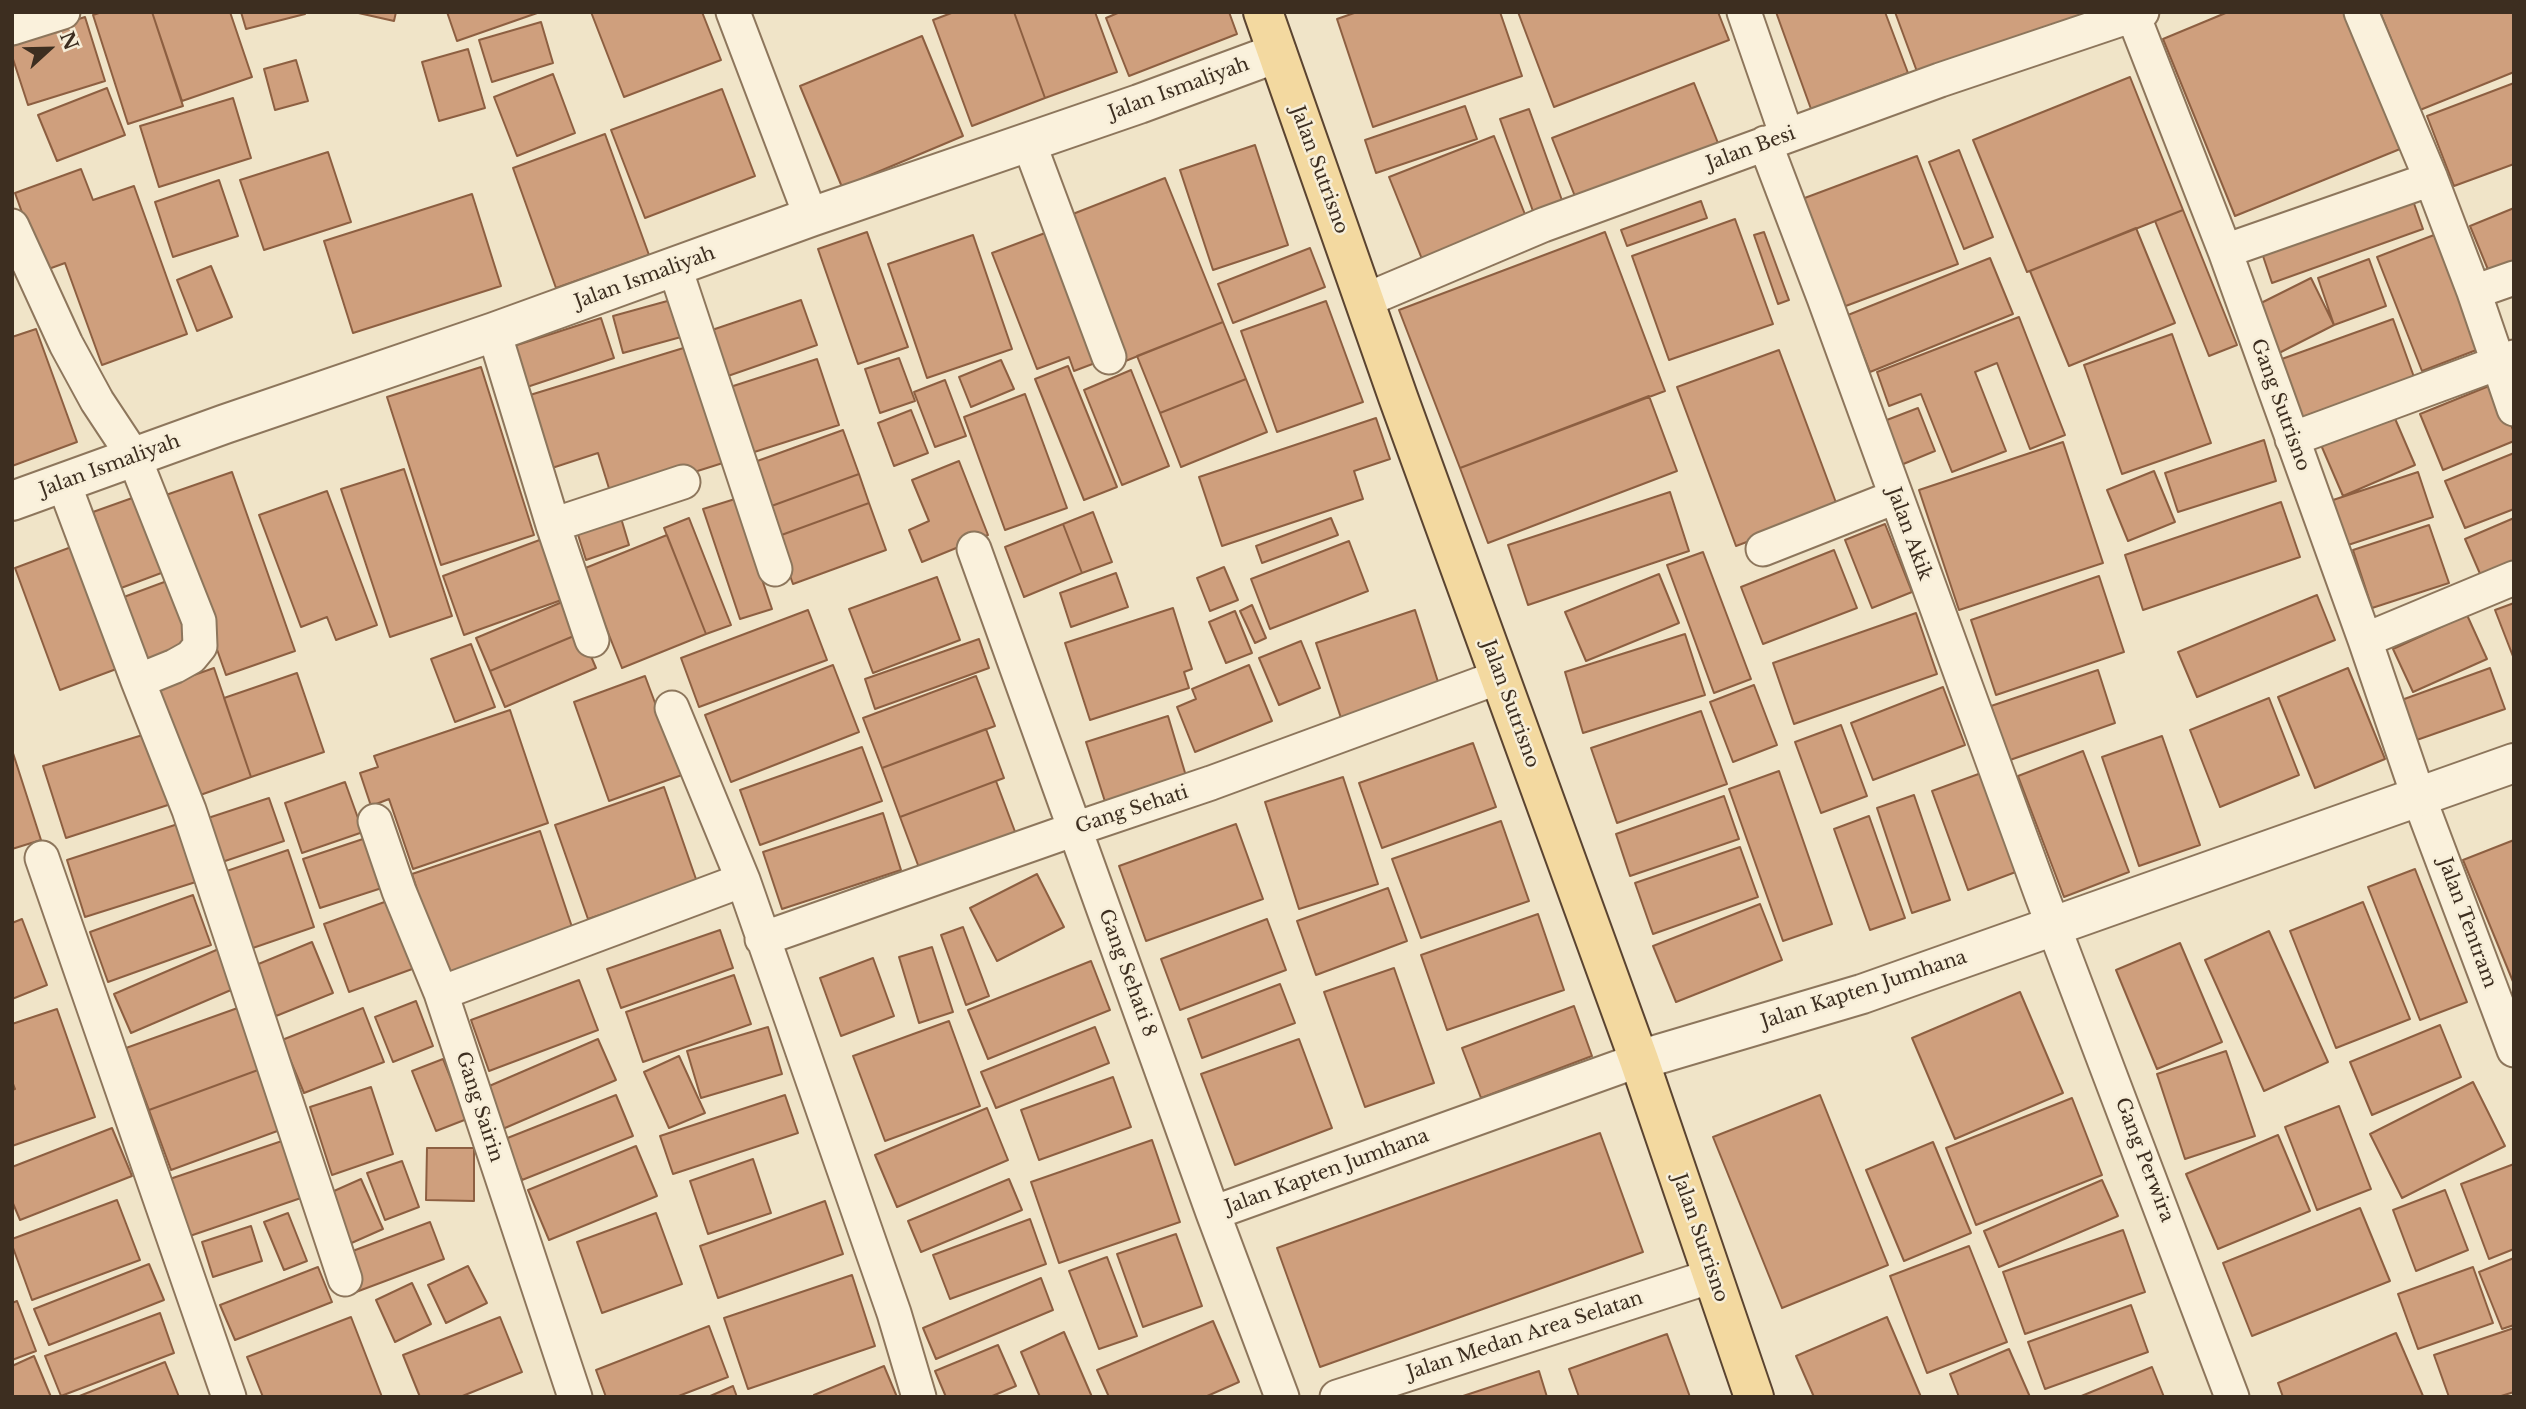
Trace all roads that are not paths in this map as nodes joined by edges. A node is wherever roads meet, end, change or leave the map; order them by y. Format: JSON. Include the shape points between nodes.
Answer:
{"nodes":[{"id":1,"x":63,"y":12,"type":"edge"},
{"id":2,"x":733,"y":12,"type":"edge"},
{"id":3,"x":1264,"y":12,"type":"edge"},
{"id":4,"x":1744,"y":12,"type":"edge"},
{"id":5,"x":2361,"y":12,"type":"edge"},
{"id":6,"x":2137,"y":14,"type":"edge"},
{"id":7,"x":12,"y":27,"type":"edge"},
{"id":8,"x":1277,"y":52,"type":"junction"},
{"id":9,"x":1776,"y":140,"type":"junction"},
{"id":10,"x":1029,"y":143,"type":"junction"},
{"id":11,"x":2431,"y":179,"type":"junction"},
{"id":12,"x":811,"y":217,"type":"junction"},
{"id":13,"x":12,"y":226,"type":"edge"},
{"id":14,"x":2225,"y":251,"type":"junction"},
{"id":15,"x":675,"y":268,"type":"junction"},
{"id":16,"x":2514,"y":278,"type":"edge"},
{"id":17,"x":2474,"y":292,"type":"junction"},
{"id":18,"x":1366,"y":300,"type":"junction"},
{"id":19,"x":495,"y":332,"type":"junction"},
{"id":20,"x":1109,"y":357,"type":"dead end"},
{"id":21,"x":2505,"y":359,"type":"edge"},
{"id":22,"x":2514,"y":409,"type":"edge"},
{"id":23,"x":2292,"y":439,"type":"junction"},
{"id":24,"x":134,"y":457,"type":"junction"},
{"id":25,"x":683,"y":482,"type":"dead end"},
{"id":26,"x":64,"y":484,"type":"junction"},
{"id":27,"x":1895,"y":497,"type":"junction"},
{"id":28,"x":12,"y":501,"type":"edge"},
{"id":29,"x":553,"y":525,"type":"junction"},
{"id":30,"x":974,"y":549,"type":"dead end"},
{"id":31,"x":1763,"y":549,"type":"dead end"},
{"id":32,"x":775,"y":569,"type":"dead end"},
{"id":33,"x":2514,"y":578,"type":"edge"},
{"id":34,"x":592,"y":640,"type":"dead end"},
{"id":35,"x":2365,"y":640,"type":"junction"},
{"id":36,"x":1499,"y":677,"type":"junction"},
{"id":37,"x":138,"y":681,"type":"junction"},
{"id":38,"x":673,"y":708,"type":"dead end"},
{"id":39,"x":2514,"y":763,"type":"edge"},
{"id":40,"x":2419,"y":798,"type":"junction"},
{"id":41,"x":375,"y":821,"type":"dead end"},
{"id":42,"x":1075,"y":829,"type":"junction"},
{"id":43,"x":42,"y":858,"type":"dead end"},
{"id":44,"x":743,"y":880,"type":"junction"},
{"id":45,"x":2054,"y":925,"type":"junction"},
{"id":46,"x":762,"y":939,"type":"junction"},
{"id":47,"x":441,"y":993,"type":"junction"},
{"id":48,"x":2514,"y":1050,"type":"edge"},
{"id":49,"x":1639,"y":1060,"type":"junction"},
{"id":50,"x":1213,"y":1213,"type":"junction"},
{"id":51,"x":1712,"y":1276,"type":"junction"},
{"id":52,"x":345,"y":1279,"type":"dead end"},
{"id":53,"x":229,"y":1397,"type":"edge"},
{"id":54,"x":575,"y":1397,"type":"edge"},
{"id":55,"x":919,"y":1397,"type":"edge"},
{"id":56,"x":1282,"y":1397,"type":"edge"},
{"id":57,"x":1338,"y":1397,"type":"edge"},
{"id":58,"x":1754,"y":1397,"type":"edge"},
{"id":59,"x":2232,"y":1397,"type":"edge"}],
"edges":[{"from":1,"to":7,"type":"street"},
{"from":2,"to":12,"type":"street"},
{"from":3,"to":8,"type":"main road","name":"Jalan Sutrisno"},
{"from":4,"to":9,"type":"street","name":"Jalan Akik"},
{"from":5,"to":11,"type":"street"},
{"from":6,"to":9,"type":"street","name":"Jalan Besi"},
{"from":6,"to":14,"type":"street","name":"Gang Sutrisno"},
{"from":8,"to":10,"type":"street","name":"Jalan Ismaliyah"},
{"from":8,"to":18,"type":"main road","name":"Jalan Sutrisno"},
{"from":9,"to":18,"type":"street","name":"Jalan Besi","via":[[1543,225]]},
{"from":9,"to":27,"type":"street","name":"Jalan Akik","via":[[1824,298]]},
{"from":10,"to":12,"type":"street","name":"Jalan Ismaliyah"},
{"from":10,"to":20,"type":"street"},
{"from":11,"to":14,"type":"street"},
{"from":11,"to":17,"type":"street"},
{"from":12,"to":15,"type":"street","name":"Jalan Ismaliyah"},
{"from":13,"to":24,"type":"street","via":[[66,344]]},
{"from":14,"to":23,"type":"street","name":"Gang Sutrisno"},
{"from":15,"to":19,"type":"street","name":"Jalan Ismaliyah"},
{"from":15,"to":32,"type":"street"},
{"from":16,"to":17,"type":"street"},
{"from":17,"to":21,"type":"street"},
{"from":18,"to":36,"type":"main road","name":"Jalan Sutrisno"},
{"from":19,"to":24,"type":"street","name":"Jalan Ismaliyah"},
{"from":19,"to":29,"type":"street"},
{"from":21,"to":22,"type":"street"},
{"from":21,"to":23,"type":"street"},
{"from":23,"to":35,"type":"street","name":"Gang Sutrisno"},
{"from":24,"to":26,"type":"street","name":"Jalan Ismaliyah"},
{"from":24,"to":37,"type":"street","via":[[199,621],[200,646],[191,657]]},
{"from":25,"to":29,"type":"street"},
{"from":26,"to":28,"type":"street","name":"Jalan Ismaliyah"},
{"from":26,"to":37,"type":"street"},
{"from":27,"to":31,"type":"street"},
{"from":27,"to":45,"type":"street","name":"Jalan Akik"},
{"from":29,"to":34,"type":"street"},
{"from":30,"to":42,"type":"street","name":"Gang Sehati 8"},
{"from":33,"to":35,"type":"street"},
{"from":35,"to":40,"type":"street","name":"Gang Sutrisno"},
{"from":36,"to":42,"type":"street","name":"Gang Sehati"},
{"from":36,"to":49,"type":"main road","name":"Jalan Sutrisno"},
{"from":37,"to":52,"type":"street","via":[[189,810]]},
{"from":38,"to":44,"type":"street"},
{"from":39,"to":40,"type":"street","name":"Jalan Kapten Jumhana"},
{"from":40,"to":45,"type":"street","name":"Jalan Kapten Jumhana"},
{"from":40,"to":48,"type":"street","name":"Jalan Tentram"},
{"from":41,"to":47,"type":"street","name":"Gang Sairin"},
{"from":42,"to":46,"type":"street","name":"Gang Sehati"},
{"from":42,"to":50,"type":"street","name":"Gang Sehati 8"},
{"from":43,"to":53,"type":"street"},
{"from":44,"to":46,"type":"street"},
{"from":44,"to":47,"type":"street"},
{"from":45,"to":49,"type":"street","name":"Jalan Kapten Jumhana","via":[[1862,994]]},
{"from":45,"to":59,"type":"street","name":"Gang Perwira"},
{"from":46,"to":55,"type":"street","via":[[890,1300]]},
{"from":47,"to":54,"type":"street","name":"Gang Sairin"},
{"from":49,"to":50,"type":"street","name":"Jalan Kapten Jumhana"},
{"from":49,"to":51,"type":"main road","name":"Jalan Sutrisno"},
{"from":50,"to":56,"type":"street","name":"Gang Sehati 8"},
{"from":51,"to":57,"type":"street","name":"Jalan Medan Area Selatan"},
{"from":51,"to":58,"type":"main road","name":"Jalan Sutrisno"}]}
